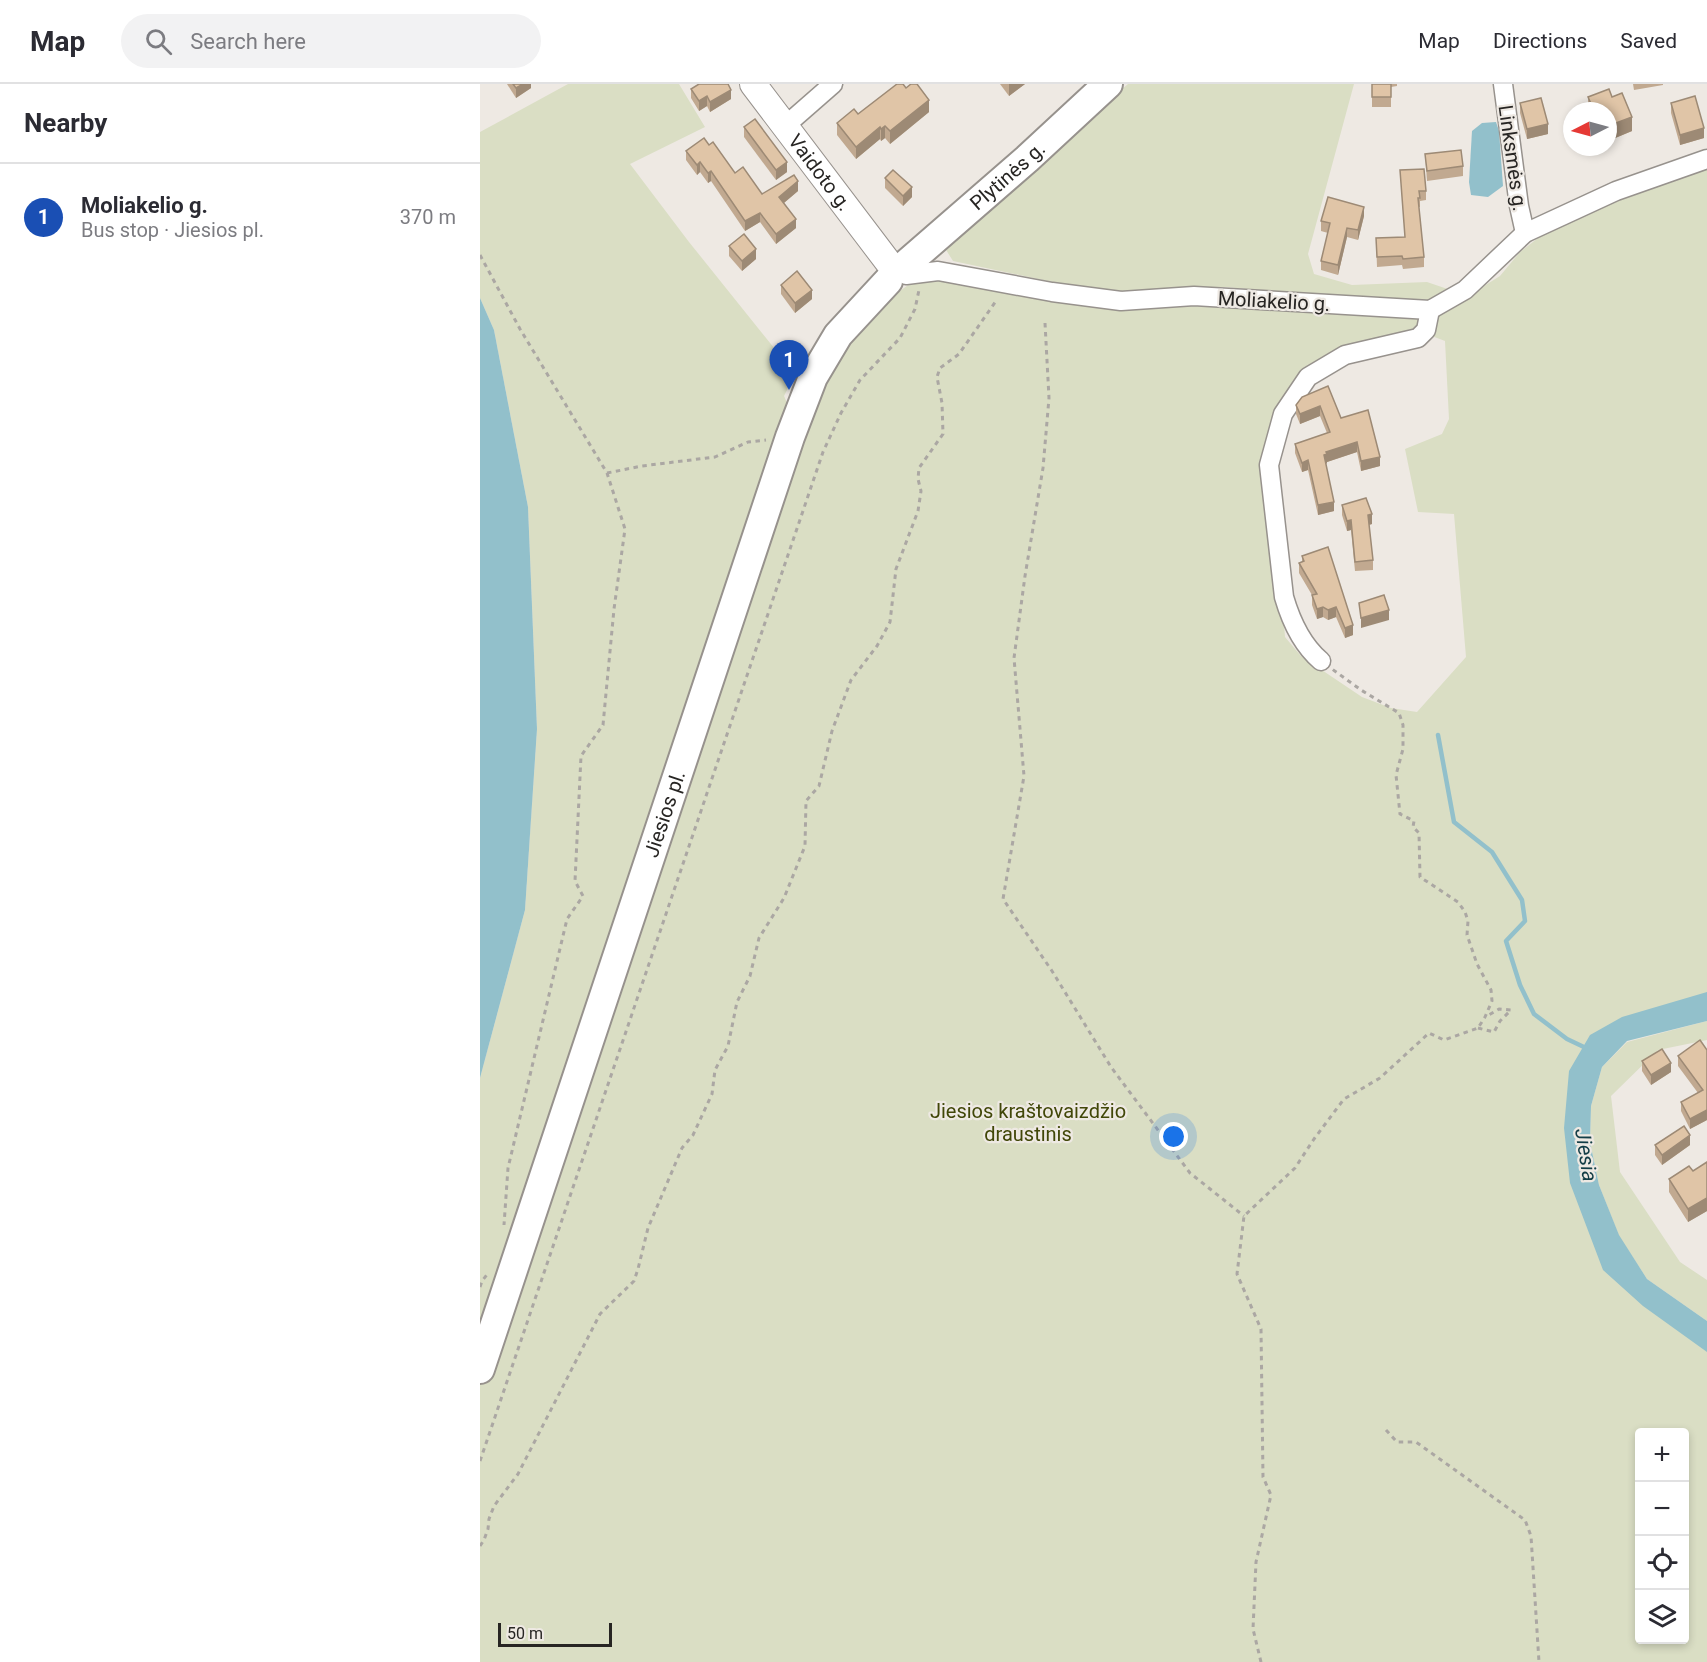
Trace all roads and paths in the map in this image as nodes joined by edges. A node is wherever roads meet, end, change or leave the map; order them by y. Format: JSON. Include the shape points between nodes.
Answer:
{"nodes":[{"id":1,"x":753,"y":84,"type":"edge"},
{"id":2,"x":833,"y":84,"type":"edge"},
{"id":3,"x":1108,"y":84,"type":"edge"},
{"id":4,"x":1503,"y":84,"type":"edge"},
{"id":5,"x":785,"y":126,"type":"junction"},
{"id":6,"x":1707,"y":159,"type":"edge"},
{"id":7,"x":1525,"y":233,"type":"junction"},
{"id":8,"x":480,"y":255,"type":"edge"},
{"id":9,"x":902,"y":271,"type":"junction"},
{"id":10,"x":996,"y":301,"type":"dead end"},
{"id":11,"x":1430,"y":310,"type":"junction"},
{"id":12,"x":1045,"y":323,"type":"dead end"},
{"id":13,"x":790,"y":437,"type":"junction"},
{"id":14,"x":607,"y":473,"type":"junction"},
{"id":15,"x":1321,"y":661,"type":"joint"},
{"id":16,"x":1485,"y":1017,"type":"junction"},
{"id":17,"x":1478,"y":1028,"type":"junction"},
{"id":18,"x":1244,"y":1216,"type":"junction"},
{"id":19,"x":504,"y":1232,"type":"dead end"},
{"id":20,"x":489,"y":1272,"type":"dead end"},
{"id":21,"x":480,"y":1287,"type":"edge"},
{"id":22,"x":480,"y":1368,"type":"edge"},
{"id":23,"x":1386,"y":1430,"type":"dead end"},
{"id":24,"x":480,"y":1461,"type":"edge"},
{"id":25,"x":480,"y":1546,"type":"edge"},
{"id":26,"x":1261,"y":1662,"type":"edge"},
{"id":27,"x":1539,"y":1662,"type":"edge"}],
"edges":[{"from":1,"to":5,"type":"main road","name":"Vaidoto g."},
{"from":2,"to":5,"type":"street"},
{"from":3,"to":9,"type":"main road","name":"Plytinės g."},
{"from":4,"to":7,"type":"street","name":"Linksmės g."},
{"from":5,"to":9,"type":"main road","name":"Vaidoto g."},
{"from":6,"to":7,"type":"street","via":[[1616,191]]},
{"from":7,"to":11,"type":"street","via":[[1465,290]]},
{"from":8,"to":14,"type":"path"},
{"from":9,"to":11,"type":"street","name":"Moliakelio g.","via":[[938,272],[1121,301],[1194,296]]},
{"from":9,"to":13,"type":"main road","name":"Jiesios pl.","via":[[838,335],[813,377]]},
{"from":9,"to":24,"type":"path","via":[[915,309],[900,338],[860,380],[824,452]]},
{"from":10,"to":25,"type":"path","via":[[959,354],[940,368],[937,378],[943,434],[920,468],[918,511],[896,569],[890,622],[851,680],[843,700],[819,786],[806,801],[805,846],[784,898],[759,938],[750,976],[737,1002],[728,1046],[715,1070],[712,1094],[693,1135],[682,1148],[648,1228],[634,1281],[600,1314],[518,1474],[494,1506]]},
{"from":11,"to":15,"type":"street","via":[[1426,330],[1418,338],[1345,355],[1308,376],[1283,414],[1269,465],[1284,597],[1310,652]]},
{"from":12,"to":18,"type":"path","via":[[1049,398],[1043,468],[1014,658],[1024,776],[1003,899],[1111,1067],[1190,1173]]},
{"from":13,"to":14,"type":"path","via":[[748,442],[715,457]]},
{"from":13,"to":22,"type":"main road","name":"Jiesios pl."},
{"from":14,"to":19,"type":"path","via":[[625,529],[603,725],[581,756],[575,881],[583,896],[567,919],[510,1156]]},
{"from":15,"to":16,"type":"path","via":[[1400,713],[1403,749],[1396,775],[1401,813],[1414,821],[1413,827],[1419,833],[1420,877],[1458,902],[1465,912],[1467,935],[1491,990],[1492,1001]]},
{"from":16,"to":17,"type":"path"},
{"from":16,"to":17,"type":"path","via":[[1499,1009],[1511,1010],[1494,1032]]},
{"from":17,"to":18,"type":"path","via":[[1444,1040],[1429,1033],[1380,1077],[1344,1099],[1294,1168]]},
{"from":18,"to":26,"type":"path","via":[[1237,1274],[1261,1329],[1263,1477],[1271,1495],[1256,1562],[1252,1629]]},
{"from":20,"to":21,"type":"path"},
{"from":23,"to":27,"type":"path","via":[[1397,1442],[1416,1442],[1525,1520],[1531,1536]]}]}
